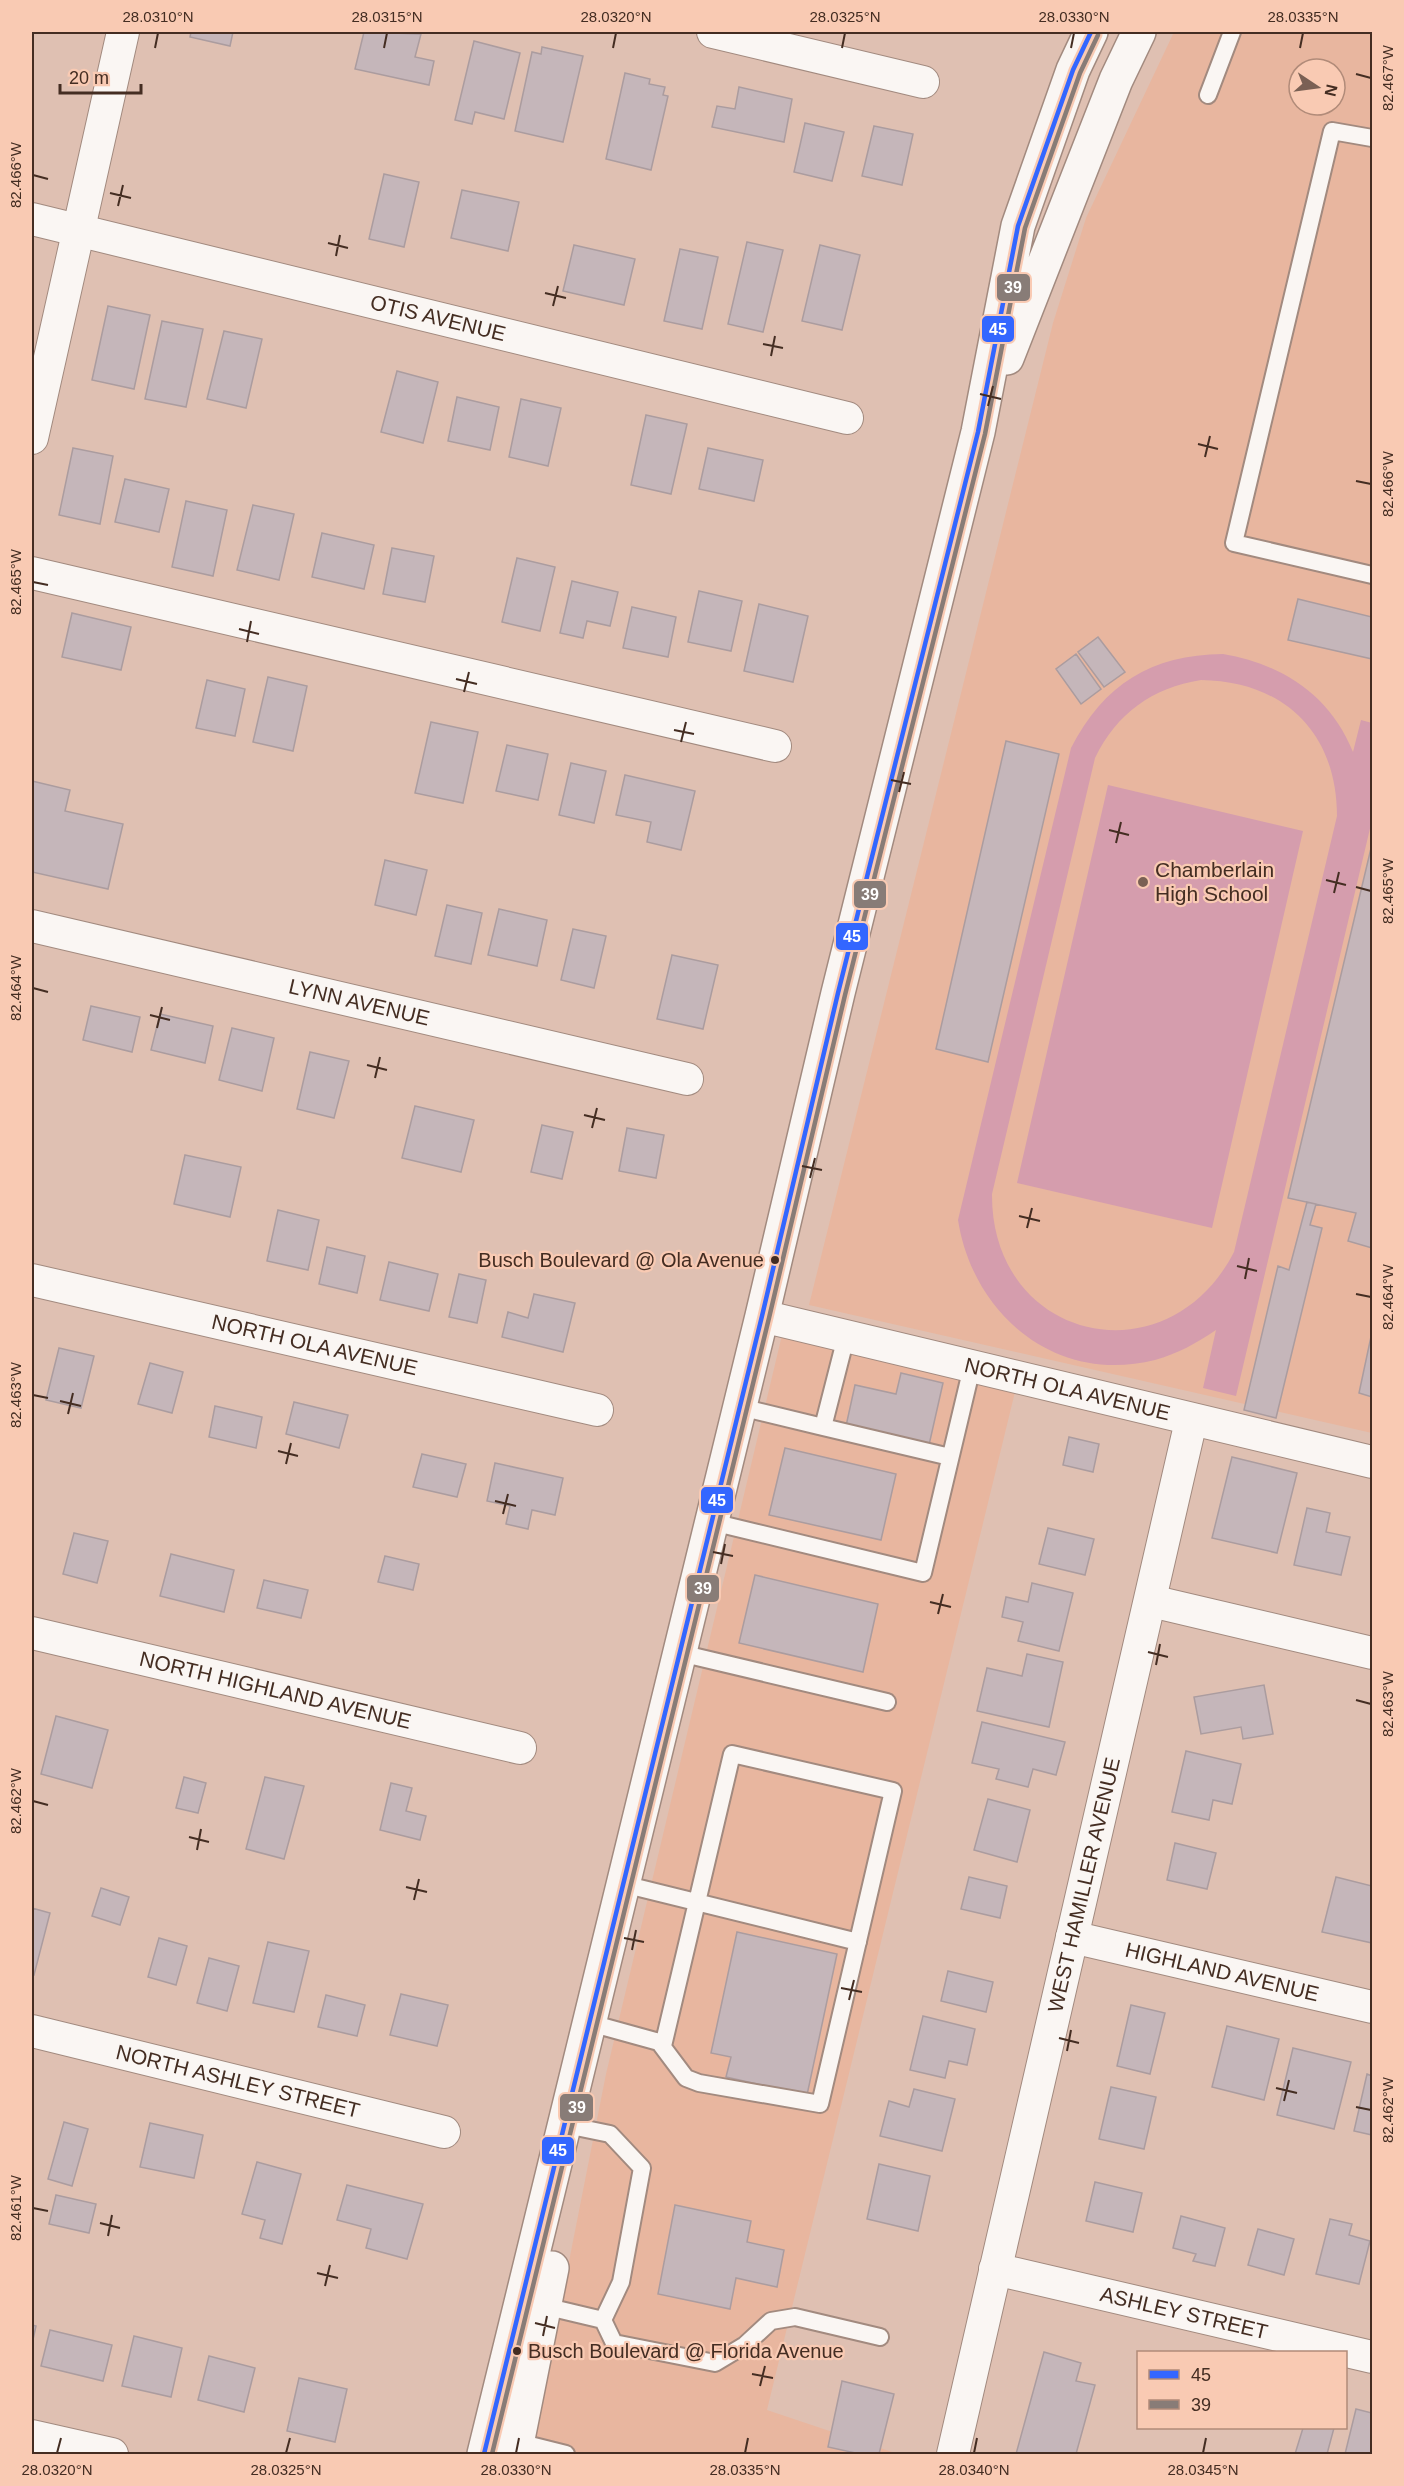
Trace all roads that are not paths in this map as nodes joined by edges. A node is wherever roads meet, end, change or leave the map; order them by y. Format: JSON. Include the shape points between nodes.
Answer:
{"nodes":[{"id":1,"x":123,"y":32,"type":"edge"},
{"id":2,"x":713,"y":32,"type":"edge"},
{"id":3,"x":1091,"y":32,"type":"edge"},
{"id":4,"x":1139,"y":32,"type":"edge"},
{"id":5,"x":1232,"y":32,"type":"edge"},
{"id":6,"x":923,"y":82,"type":"dead end"},
{"id":7,"x":1208,"y":95,"type":"dead end"},
{"id":8,"x":1372,"y":138,"type":"edge"},
{"id":9,"x":32,"y":219,"type":"edge"},
{"id":10,"x":77,"y":230,"type":"junction"},
{"id":11,"x":847,"y":418,"type":"dead end"},
{"id":12,"x":978,"y":432,"type":"junction"},
{"id":13,"x":32,"y":438,"type":"edge"},
{"id":14,"x":32,"y":573,"type":"edge"},
{"id":15,"x":1372,"y":576,"type":"edge"},
{"id":16,"x":775,"y":746,"type":"dead end"},
{"id":17,"x":32,"y":926,"type":"edge"},
{"id":18,"x":687,"y":1079,"type":"dead end"},
{"id":19,"x":32,"y":1280,"type":"edge"},
{"id":20,"x":762,"y":1316,"type":"junction"},
{"id":21,"x":846,"y":1337,"type":"junction"},
{"id":22,"x":972,"y":1367,"type":"junction"},
{"id":23,"x":740,"y":1407,"type":"junction"},
{"id":24,"x":597,"y":1410,"type":"dead end"},
{"id":25,"x":1191,"y":1420,"type":"junction"},
{"id":26,"x":823,"y":1427,"type":"junction"},
{"id":27,"x":950,"y":1457,"type":"junction"},
{"id":28,"x":1372,"y":1462,"type":"edge"},
{"id":29,"x":712,"y":1522,"type":"junction"},
{"id":30,"x":1150,"y":1601,"type":"junction"},
{"id":31,"x":32,"y":1633,"type":"edge"},
{"id":32,"x":680,"y":1653,"type":"junction"},
{"id":33,"x":1372,"y":1653,"type":"edge"},
{"id":34,"x":887,"y":1702,"type":"dead end"},
{"id":35,"x":520,"y":1748,"type":"dead end"},
{"id":36,"x":623,"y":1884,"type":"junction"},
{"id":37,"x":697,"y":1902,"type":"junction"},
{"id":38,"x":1072,"y":1937,"type":"junction"},
{"id":39,"x":858,"y":1942,"type":"junction"},
{"id":40,"x":1372,"y":2007,"type":"edge"},
{"id":41,"x":590,"y":2023,"type":"junction"},
{"id":42,"x":32,"y":2031,"type":"edge"},
{"id":43,"x":663,"y":2046,"type":"junction"},
{"id":44,"x":580,"y":2062,"type":"junction"},
{"id":45,"x":571,"y":2126,"type":"junction"},
{"id":46,"x":444,"y":2132,"type":"dead end"},
{"id":47,"x":995,"y":2269,"type":"junction"},
{"id":48,"x":544,"y":2306,"type":"junction"},
{"id":49,"x":603,"y":2320,"type":"junction"},
{"id":50,"x":880,"y":2337,"type":"dead end"},
{"id":51,"x":1346,"y":2351,"type":"edge"},
{"id":52,"x":1347,"y":2351,"type":"edge"},
{"id":53,"x":1372,"y":2357,"type":"edge"},
{"id":54,"x":32,"y":2436,"type":"edge"},
{"id":55,"x":516,"y":2448,"type":"edge"},
{"id":56,"x":112,"y":2454,"type":"edge"},
{"id":57,"x":484,"y":2454,"type":"edge"},
{"id":58,"x":566,"y":2454,"type":"edge"},
{"id":59,"x":952,"y":2454,"type":"edge"}],
"edges":[{"from":1,"to":10,"type":"street"},
{"from":2,"to":6,"type":"street"},
{"from":3,"to":12,"type":"main road","via":[[1073,70],[1018,226]]},
{"from":4,"to":12,"type":"main road","via":[[1116,80]]},
{"from":5,"to":7,"type":"lane"},
{"from":8,"to":15,"type":"lane","via":[[1332,131],[1234,543]]},
{"from":9,"to":10,"type":"street","name":"OTIS AVENUE"},
{"from":10,"to":11,"type":"street","name":"OTIS AVENUE"},
{"from":10,"to":13,"type":"street"},
{"from":12,"to":20,"type":"main road"},
{"from":14,"to":16,"type":"street"},
{"from":17,"to":18,"type":"street","name":"LYNN AVENUE"},
{"from":19,"to":24,"type":"street","name":"NORTH OLA AVENUE"},
{"from":20,"to":21,"type":"street","name":"NORTH OLA AVENUE"},
{"from":20,"to":23,"type":"main road"},
{"from":21,"to":22,"type":"street","name":"NORTH OLA AVENUE"},
{"from":21,"to":26,"type":"lane"},
{"from":22,"to":25,"type":"street","name":"NORTH OLA AVENUE"},
{"from":22,"to":27,"type":"lane"},
{"from":23,"to":26,"type":"lane"},
{"from":23,"to":29,"type":"main road"},
{"from":25,"to":28,"type":"street","name":"NORTH OLA AVENUE"},
{"from":25,"to":30,"type":"street","name":"WEST HAMILLER AVENUE"},
{"from":26,"to":27,"type":"lane"},
{"from":27,"to":29,"type":"lane","via":[[922,1573]]},
{"from":29,"to":32,"type":"main road"},
{"from":30,"to":33,"type":"street"},
{"from":30,"to":38,"type":"street","name":"WEST HAMILLER AVENUE"},
{"from":31,"to":35,"type":"street","name":"NORTH HIGHLAND AVENUE"},
{"from":32,"to":34,"type":"lane"},
{"from":32,"to":36,"type":"main road"},
{"from":36,"to":37,"type":"lane"},
{"from":36,"to":41,"type":"main road"},
{"from":37,"to":39,"type":"lane"},
{"from":37,"to":39,"type":"lane","via":[[732,1754],[893,1791]]},
{"from":37,"to":43,"type":"lane"},
{"from":38,"to":40,"type":"street","name":"HIGHLAND AVENUE"},
{"from":38,"to":47,"type":"street","name":"WEST HAMILLER AVENUE"},
{"from":39,"to":43,"type":"lane","via":[[820,2104],[699,2084],[686,2078]]},
{"from":41,"to":43,"type":"lane"},
{"from":41,"to":44,"type":"main road"},
{"from":42,"to":46,"type":"street","name":"NORTH ASHLEY STREET"},
{"from":44,"to":45,"type":"main road"},
{"from":44,"to":57,"type":"main road"},
{"from":45,"to":48,"type":"main road"},
{"from":45,"to":49,"type":"lane","via":[[610,2134],[642,2168],[621,2282]]},
{"from":47,"to":51,"type":"street","name":"ASHLEY STREET"},
{"from":47,"to":59,"type":"street","name":"WEST HAMILLER AVENUE"},
{"from":48,"to":49,"type":"lane"},
{"from":48,"to":55,"type":"main road"},
{"from":49,"to":50,"type":"lane","via":[[614,2343],[715,2362],[745,2345],[771,2321],[795,2317]]},
{"from":52,"to":53,"type":"street","name":"ASHLEY STREET"},
{"from":54,"to":56,"type":"street"},
{"from":55,"to":58,"type":"lane"}]}
